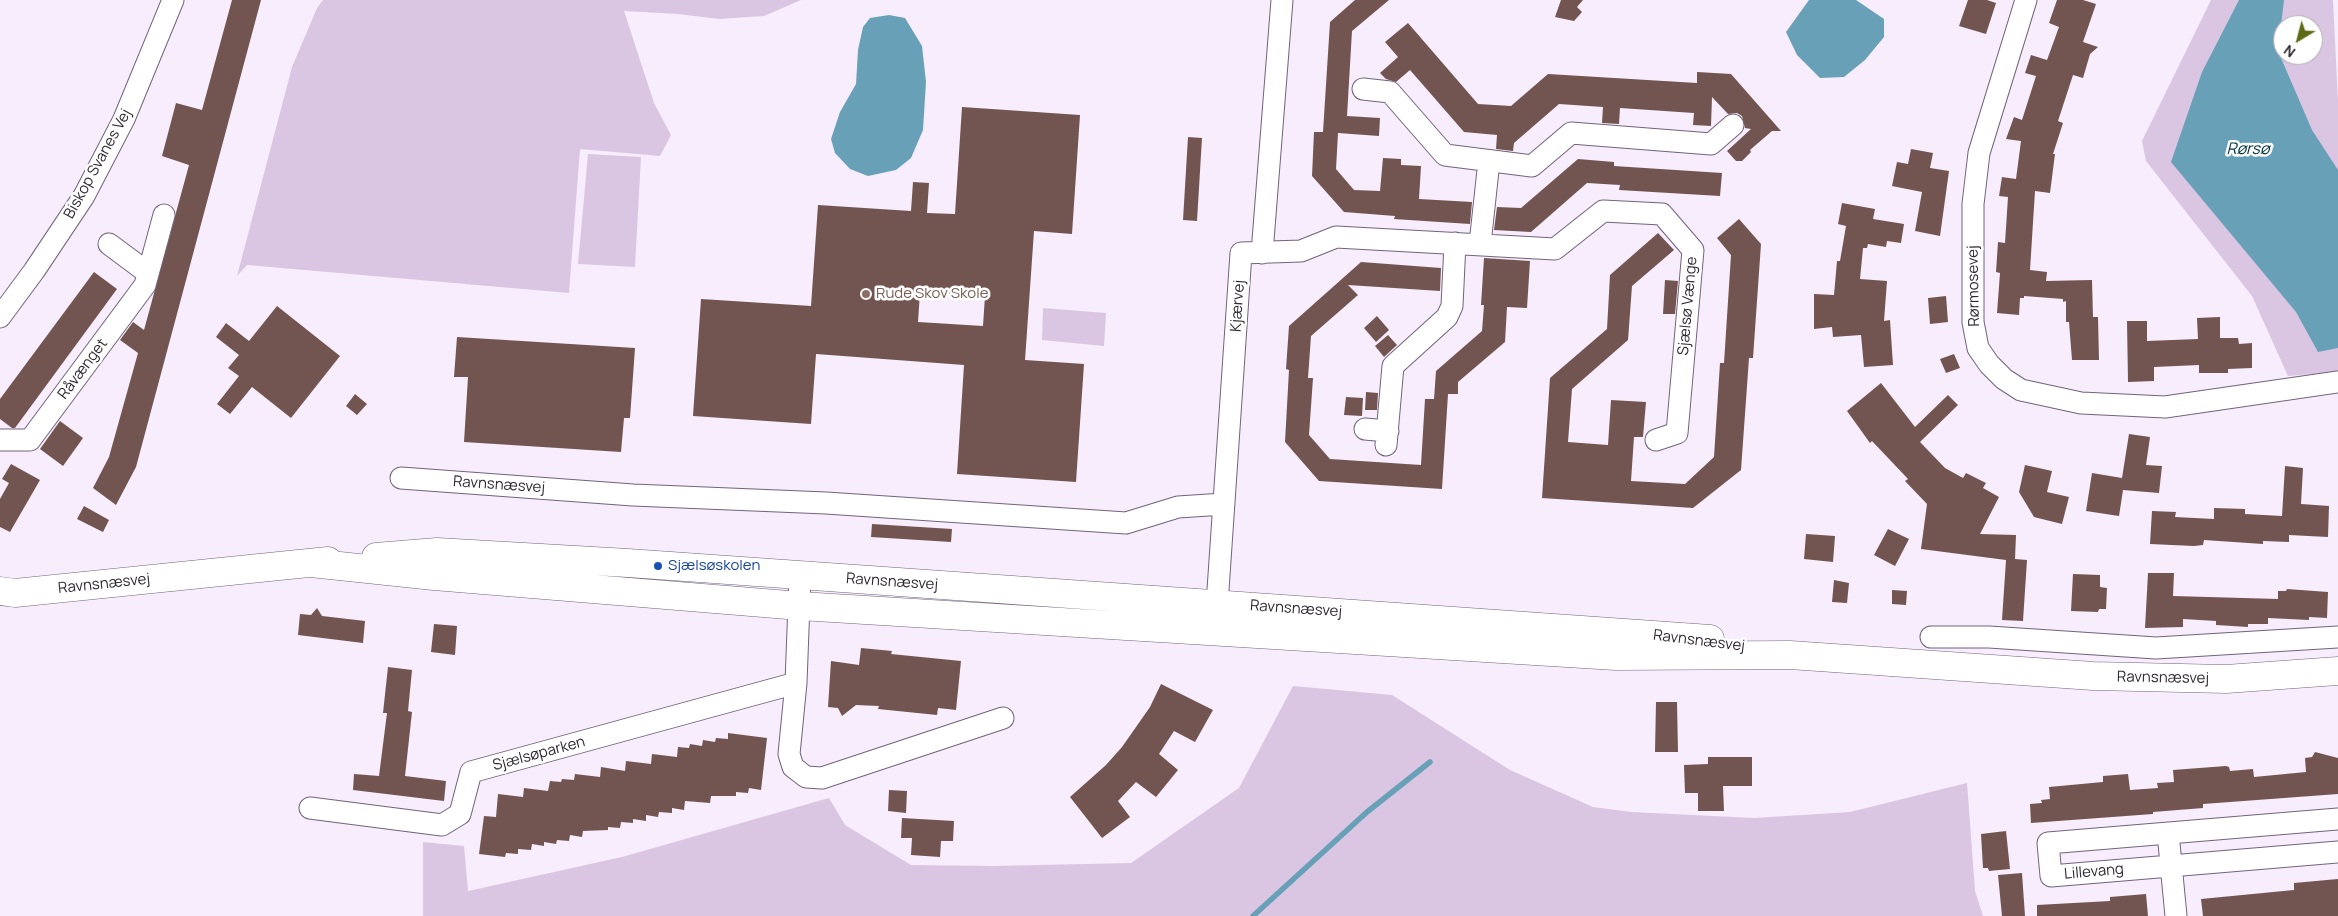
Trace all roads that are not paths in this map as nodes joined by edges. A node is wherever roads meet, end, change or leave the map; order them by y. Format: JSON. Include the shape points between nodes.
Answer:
{"nodes":[{"id":1,"x":173,"y":0,"type":"edge"},
{"id":2,"x":1282,"y":0,"type":"edge"},
{"id":3,"x":2026,"y":0,"type":"edge"},
{"id":4,"x":1363,"y":89,"type":"dead end"},
{"id":5,"x":1733,"y":125,"type":"dead end"},
{"id":6,"x":1489,"y":161,"type":"junction"},
{"id":7,"x":164,"y":215,"type":"dead end"},
{"id":8,"x":1455,"y":243,"type":"junction"},
{"id":9,"x":109,"y":244,"type":"dead end"},
{"id":10,"x":1480,"y":244,"type":"junction"},
{"id":11,"x":1262,"y":253,"type":"junction"},
{"id":12,"x":148,"y":273,"type":"junction"},
{"id":13,"x":0,"y":317,"type":"edge"},
{"id":14,"x":2338,"y":382,"type":"edge"},
{"id":15,"x":1365,"y":429,"type":"dead end"},
{"id":16,"x":1656,"y":440,"type":"dead end"},
{"id":17,"x":0,"y":441,"type":"edge"},
{"id":18,"x":401,"y":478,"type":"dead end"},
{"id":19,"x":1224,"y":504,"type":"junction"},
{"id":20,"x":311,"y":563,"type":"junction"},
{"id":21,"x":800,"y":576,"type":"junction"},
{"id":22,"x":5,"y":594,"type":"edge"},
{"id":23,"x":1218,"y":604,"type":"junction"},
{"id":24,"x":800,"y":606,"type":"junction"},
{"id":25,"x":1215,"y":633,"type":"junction"},
{"id":26,"x":1931,"y":637,"type":"dead end"},
{"id":27,"x":1989,"y":637,"type":"junction"},
{"id":28,"x":2338,"y":637,"type":"edge"},
{"id":29,"x":1790,"y":655,"type":"junction"},
{"id":30,"x":1988,"y":669,"type":"junction"},
{"id":31,"x":2338,"y":671,"type":"edge"},
{"id":32,"x":796,"y":683,"type":"junction"},
{"id":33,"x":1003,"y":718,"type":"dead end"},
{"id":34,"x":310,"y":808,"type":"dead end"},
{"id":35,"x":2338,"y":819,"type":"edge"},
{"id":36,"x":2168,"y":833,"type":"junction"},
{"id":37,"x":2338,"y":852,"type":"edge"},
{"id":38,"x":2171,"y":866,"type":"junction"},
{"id":39,"x":2176,"y":916,"type":"edge"}],
"edges":[{"from":1,"to":13,"type":"street","name":"Biskop Svanes Vej","via":[[124,119],[84,196]]},
{"from":2,"to":11,"type":"street"},
{"from":3,"to":14,"type":"street","name":"Rørmosevej","via":[[1979,153],[1973,204],[1973,322],[1978,348],[1989,364],[2021,390],[2100,404],[2165,407]]},
{"from":4,"to":6,"type":"street","via":[[1390,92],[1445,155]]},
{"from":5,"to":6,"type":"street","via":[[1711,144],[1571,133],[1532,166]]},
{"from":6,"to":10,"type":"street"},
{"from":7,"to":12,"type":"street","name":"Råvænget"},
{"from":8,"to":10,"type":"street","name":"Sjælsø Vænge"},
{"from":8,"to":11,"type":"street","name":"Sjælsø Vænge","via":[[1336,236],[1301,251]]},
{"from":8,"to":15,"type":"street","via":[[1452,306],[1446,317],[1393,366],[1387,438]]},
{"from":9,"to":12,"type":"street"},
{"from":10,"to":16,"type":"street","name":"Sjælsø Vænge","via":[[1555,249],[1603,211],[1662,214],[1693,250],[1677,433]]},
{"from":11,"to":19,"type":"street","name":"Kjærvej","via":[[1241,253]]},
{"from":12,"to":17,"type":"street","name":"Råvænget","via":[[145,285],[30,440]]},
{"from":18,"to":19,"type":"street","name":"Ravnsnæsvej","via":[[633,495],[826,503],[1126,523],[1178,507]]},
{"from":19,"to":23,"type":"street","name":"Kjærvej"},
{"from":20,"to":21,"type":"main road","name":"Ravnsnæsvej","via":[[437,552]]},
{"from":20,"to":22,"type":"main road","name":"Ravnsnæsvej"},
{"from":20,"to":24,"type":"main road","name":"Ravnsnæsvej"},
{"from":21,"to":23,"type":"main road","name":"Ravnsnæsvej"},
{"from":21,"to":24,"type":"street"},
{"from":23,"to":25,"type":"street","name":"Kjærvej"},
{"from":23,"to":29,"type":"main road","name":"Ravnsnæsvej","via":[[1723,640]]},
{"from":24,"to":25,"type":"main road","name":"Ravnsnæsvej"},
{"from":24,"to":32,"type":"street"},
{"from":25,"to":29,"type":"main road","name":"Ravnsnæsvej","via":[[1616,656]]},
{"from":26,"to":27,"type":"street","name":"Ravnsnæsvej"},
{"from":27,"to":28,"type":"street","name":"Ravnsnæsvej","via":[[2156,648]]},
{"from":27,"to":30,"type":"street"},
{"from":29,"to":30,"type":"main road","name":"Ravnsnæsvej"},
{"from":30,"to":31,"type":"main road","name":"Ravnsnæsvej","via":[[2093,676],[2226,679]]},
{"from":32,"to":33,"type":"street","via":[[789,754],[793,767],[806,777],[822,778]]},
{"from":32,"to":34,"type":"street","name":"Sjælsøparken","via":[[471,772],[460,814],[442,824]]},
{"from":35,"to":36,"type":"street","name":"Lillevang"},
{"from":36,"to":38,"type":"street"},
{"from":36,"to":38,"type":"street","name":"Lillevang","via":[[2048,843],[2051,876]]},
{"from":37,"to":38,"type":"street","name":"Lillevang"},
{"from":38,"to":39,"type":"street"}]}
